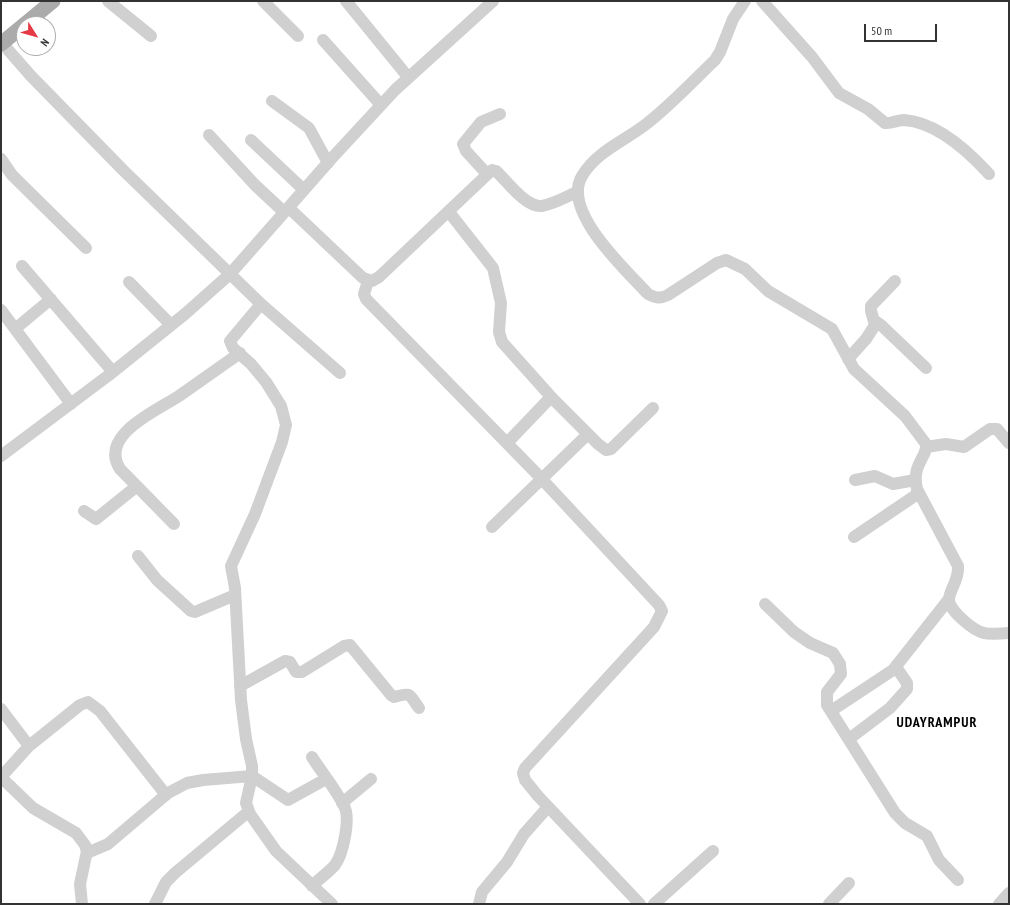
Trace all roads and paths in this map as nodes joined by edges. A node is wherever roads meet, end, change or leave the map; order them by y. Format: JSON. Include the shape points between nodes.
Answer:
{"nodes":[{"id":1,"x":53,"y":1,"type":"edge"},
{"id":2,"x":108,"y":1,"type":"edge"},
{"id":3,"x":263,"y":1,"type":"edge"},
{"id":4,"x":346,"y":1,"type":"edge"},
{"id":5,"x":493,"y":1,"type":"edge"},
{"id":6,"x":745,"y":1,"type":"edge"},
{"id":7,"x":762,"y":1,"type":"edge"},
{"id":8,"x":152,"y":36,"type":"dead end"},
{"id":9,"x":298,"y":36,"type":"dead end"},
{"id":10,"x":323,"y":40,"type":"dead end"},
{"id":11,"x":2,"y":43,"type":"edge"},
{"id":12,"x":408,"y":77,"type":"junction"},
{"id":13,"x":272,"y":101,"type":"dead end"},
{"id":14,"x":381,"y":105,"type":"junction"},
{"id":15,"x":500,"y":114,"type":"dead end"},
{"id":16,"x":209,"y":135,"type":"dead end"},
{"id":17,"x":251,"y":140,"type":"dead end"},
{"id":18,"x":1,"y":159,"type":"edge"},
{"id":19,"x":328,"y":163,"type":"junction"},
{"id":20,"x":487,"y":174,"type":"junction"},
{"id":21,"x":989,"y":174,"type":"dead end"},
{"id":22,"x":304,"y":190,"type":"junction"},
{"id":23,"x":577,"y":192,"type":"junction"},
{"id":24,"x":286,"y":210,"type":"junction"},
{"id":25,"x":448,"y":212,"type":"junction"},
{"id":26,"x":86,"y":248,"type":"dead end"},
{"id":27,"x":22,"y":266,"type":"dead end"},
{"id":28,"x":230,"y":274,"type":"junction"},
{"id":29,"x":368,"y":281,"type":"junction"},
{"id":30,"x":895,"y":281,"type":"dead end"},
{"id":31,"x":129,"y":282,"type":"dead end"},
{"id":32,"x":51,"y":299,"type":"junction"},
{"id":33,"x":261,"y":304,"type":"junction"},
{"id":34,"x":1,"y":310,"type":"edge"},
{"id":35,"x":874,"y":322,"type":"junction"},
{"id":36,"x":171,"y":325,"type":"junction"},
{"id":37,"x":15,"y":329,"type":"junction"},
{"id":38,"x":240,"y":353,"type":"junction"},
{"id":39,"x":848,"y":359,"type":"junction"},
{"id":40,"x":926,"y":368,"type":"dead end"},
{"id":41,"x":113,"y":372,"type":"junction"},
{"id":42,"x":340,"y":373,"type":"dead end"},
{"id":43,"x":551,"y":396,"type":"junction"},
{"id":44,"x":71,"y":404,"type":"junction"},
{"id":45,"x":654,"y":408,"type":"dead end"},
{"id":46,"x":588,"y":434,"type":"junction"},
{"id":47,"x":507,"y":443,"type":"junction"},
{"id":48,"x":1009,"y":443,"type":"edge"},
{"id":49,"x":926,"y":447,"type":"junction"},
{"id":50,"x":1,"y":456,"type":"edge"},
{"id":51,"x":542,"y":478,"type":"junction"},
{"id":52,"x":855,"y":480,"type":"dead end"},
{"id":53,"x":915,"y":480,"type":"junction"},
{"id":54,"x":137,"y":486,"type":"junction"},
{"id":55,"x":919,"y":493,"type":"junction"},
{"id":56,"x":84,"y":511,"type":"dead end"},
{"id":57,"x":174,"y":524,"type":"dead end"},
{"id":58,"x":492,"y":527,"type":"dead end"},
{"id":59,"x":854,"y":537,"type":"dead end"},
{"id":60,"x":138,"y":556,"type":"dead end"},
{"id":61,"x":235,"y":595,"type":"junction"},
{"id":62,"x":949,"y":600,"type":"junction"},
{"id":63,"x":766,"y":604,"type":"dead end"},
{"id":64,"x":1009,"y":633,"type":"edge"},
{"id":65,"x":896,"y":667,"type":"junction"},
{"id":66,"x":240,"y":686,"type":"junction"},
{"id":67,"x":419,"y":708,"type":"dead end"},
{"id":68,"x":1,"y":709,"type":"edge"},
{"id":69,"x":831,"y":711,"type":"junction"},
{"id":70,"x":849,"y":739,"type":"junction"},
{"id":71,"x":29,"y":746,"type":"junction"},
{"id":72,"x":312,"y":757,"type":"dead end"},
{"id":73,"x":252,"y":776,"type":"junction"},
{"id":74,"x":326,"y":778,"type":"junction"},
{"id":75,"x":1,"y":779,"type":"edge"},
{"id":76,"x":371,"y":779,"type":"dead end"},
{"id":77,"x":166,"y":795,"type":"junction"},
{"id":78,"x":342,"y":803,"type":"junction"},
{"id":79,"x":548,"y":807,"type":"junction"},
{"id":80,"x":248,"y":812,"type":"junction"},
{"id":81,"x":714,"y":851,"type":"dead end"},
{"id":82,"x":87,"y":853,"type":"junction"},
{"id":83,"x":958,"y":880,"type":"dead end"},
{"id":84,"x":849,"y":883,"type":"dead end"},
{"id":85,"x":312,"y":886,"type":"junction"},
{"id":86,"x":82,"y":904,"type":"edge"},
{"id":87,"x":155,"y":904,"type":"edge"},
{"id":88,"x":332,"y":904,"type":"edge"},
{"id":89,"x":479,"y":904,"type":"edge"},
{"id":90,"x":640,"y":904,"type":"edge"},
{"id":91,"x":654,"y":904,"type":"edge"},
{"id":92,"x":828,"y":904,"type":"edge"}],
"edges":[{"from":1,"to":11,"type":"main road"},
{"from":2,"to":8,"type":"street"},
{"from":3,"to":9,"type":"street"},
{"from":4,"to":12,"type":"street"},
{"from":5,"to":12,"type":"street"},
{"from":6,"to":23,"type":"street","via":[[733,19],[715,60],[645,125],[612,146],[593,162],[582,176]]},
{"from":7,"to":21,"type":"street","via":[[812,57],[839,93],[868,109],[885,123],[902,120],[924,125],[959,144]]},
{"from":10,"to":14,"type":"street"},
{"from":11,"to":28,"type":"street","via":[[84,131]]},
{"from":12,"to":14,"type":"street"},
{"from":13,"to":19,"type":"street","via":[[309,128]]},
{"from":14,"to":19,"type":"street"},
{"from":15,"to":20,"type":"street","via":[[481,122],[464,144],[466,151]]},
{"from":16,"to":24,"type":"street","via":[[255,185]]},
{"from":17,"to":22,"type":"street"},
{"from":18,"to":26,"type":"street","via":[[21,185]]},
{"from":19,"to":22,"type":"street"},
{"from":20,"to":23,"type":"street","via":[[492,170],[496,171],[527,201],[537,206]]},
{"from":20,"to":25,"type":"street"},
{"from":22,"to":24,"type":"street"},
{"from":23,"to":39,"type":"street","via":[[584,214],[602,243],[648,294],[662,298],[717,263],[732,261],[745,269],[768,291],[830,326]]},
{"from":24,"to":28,"type":"street"},
{"from":24,"to":29,"type":"street"},
{"from":25,"to":29,"type":"street","via":[[380,277]]},
{"from":25,"to":43,"type":"street","via":[[493,268],[501,303],[499,332],[502,342]]},
{"from":27,"to":32,"type":"street"},
{"from":28,"to":33,"type":"street"},
{"from":28,"to":36,"type":"street"},
{"from":29,"to":47,"type":"street","via":[[364,294],[366,299]]},
{"from":30,"to":35,"type":"street","via":[[871,306]]},
{"from":31,"to":36,"type":"street"},
{"from":32,"to":37,"type":"street"},
{"from":32,"to":41,"type":"street"},
{"from":33,"to":38,"type":"street","via":[[230,339],[231,346]]},
{"from":33,"to":42,"type":"street"},
{"from":34,"to":37,"type":"street"},
{"from":35,"to":39,"type":"street","via":[[875,325],[866,339]]},
{"from":35,"to":40,"type":"street","via":[[882,326]]},
{"from":36,"to":41,"type":"street"},
{"from":37,"to":44,"type":"street"},
{"from":38,"to":54,"type":"street","via":[[177,397],[138,420],[124,435],[117,447],[115,460]]},
{"from":38,"to":61,"type":"street","via":[[270,388],[281,406],[286,425],[255,514],[231,566]]},
{"from":39,"to":49,"type":"street","via":[[858,374],[904,416],[925,442]]},
{"from":41,"to":44,"type":"street"},
{"from":43,"to":46,"type":"street"},
{"from":43,"to":47,"type":"street"},
{"from":44,"to":50,"type":"street"},
{"from":45,"to":46,"type":"street","via":[[611,449],[603,448]]},
{"from":46,"to":51,"type":"street"},
{"from":47,"to":51,"type":"street"},
{"from":48,"to":49,"type":"street","via":[[997,429],[990,429],[964,448],[946,444]]},
{"from":49,"to":53,"type":"street","via":[[915,470]]},
{"from":51,"to":58,"type":"street"},
{"from":51,"to":79,"type":"street","via":[[662,611],[654,627],[523,773],[525,780]]},
{"from":52,"to":53,"type":"street","via":[[869,476],[893,484]]},
{"from":53,"to":55,"type":"street"},
{"from":54,"to":56,"type":"street","via":[[96,520]]},
{"from":54,"to":57,"type":"street"},
{"from":55,"to":59,"type":"street"},
{"from":55,"to":62,"type":"street","via":[[958,566],[958,576]]},
{"from":60,"to":61,"type":"street","via":[[157,580],[191,611],[195,612]]},
{"from":61,"to":66,"type":"street"},
{"from":62,"to":64,"type":"street","via":[[956,612],[975,630],[984,634]]},
{"from":62,"to":65,"type":"street"},
{"from":63,"to":69,"type":"street","via":[[794,632],[810,643],[833,653],[840,664],[841,674],[827,692],[827,705]]},
{"from":65,"to":69,"type":"street"},
{"from":65,"to":70,"type":"street","via":[[907,683],[907,689],[890,708]]},
{"from":66,"to":67,"type":"street","via":[[287,661],[296,672],[302,672],[344,646],[350,645],[391,696],[407,694]]},
{"from":66,"to":73,"type":"street"},
{"from":68,"to":71,"type":"street"},
{"from":69,"to":70,"type":"street"},
{"from":70,"to":83,"type":"street","via":[[895,813],[901,820],[927,836],[939,860]]},
{"from":71,"to":75,"type":"street"},
{"from":71,"to":77,"type":"street","via":[[80,705],[91,703]]},
{"from":72,"to":74,"type":"street"},
{"from":73,"to":74,"type":"street","via":[[286,800]]},
{"from":73,"to":77,"type":"street","via":[[203,780],[183,785]]},
{"from":73,"to":80,"type":"street","via":[[246,803]]},
{"from":74,"to":78,"type":"street"},
{"from":75,"to":82,"type":"street","via":[[33,808],[76,833],[85,845]]},
{"from":76,"to":78,"type":"street"},
{"from":77,"to":82,"type":"street","via":[[108,844]]},
{"from":78,"to":85,"type":"street","via":[[347,818],[340,854],[331,870]]},
{"from":79,"to":89,"type":"street","via":[[524,834],[507,862],[482,892]]},
{"from":79,"to":90,"type":"street"},
{"from":80,"to":85,"type":"street","via":[[276,851]]},
{"from":80,"to":87,"type":"street","via":[[175,873],[166,882]]},
{"from":81,"to":91,"type":"street"},
{"from":82,"to":86,"type":"street","via":[[80,884]]},
{"from":84,"to":92,"type":"street"},
{"from":85,"to":88,"type":"street"}]}
